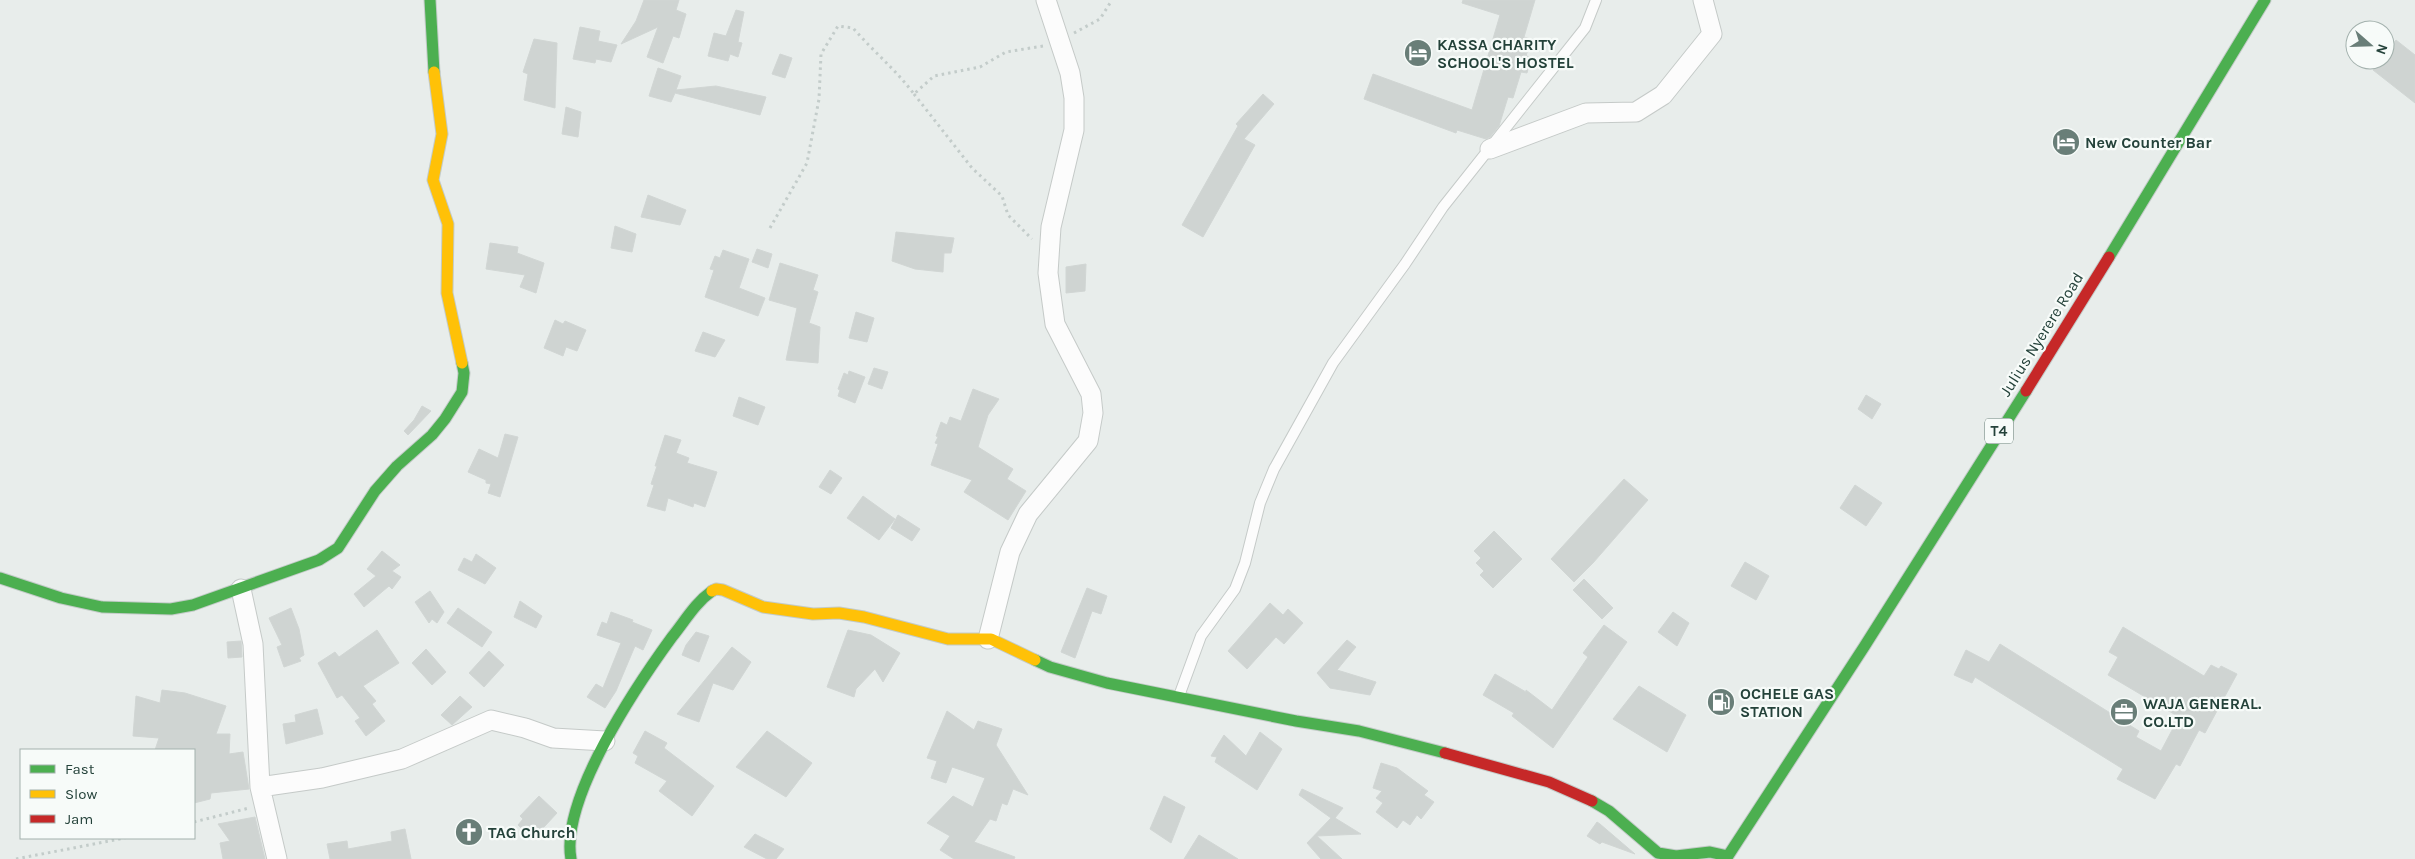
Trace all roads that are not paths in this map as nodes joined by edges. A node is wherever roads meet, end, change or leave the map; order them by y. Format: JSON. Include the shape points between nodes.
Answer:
{"nodes":[{"id":1,"x":430,"y":0,"type":"edge"},
{"id":2,"x":1046,"y":0,"type":"edge"},
{"id":3,"x":1596,"y":0,"type":"edge"},
{"id":4,"x":1703,"y":0,"type":"edge"},
{"id":5,"x":2266,"y":0,"type":"edge"},
{"id":6,"x":1490,"y":149,"type":"junction"},
{"id":7,"x":0,"y":578,"type":"edge"},
{"id":8,"x":241,"y":589,"type":"junction"},
{"id":9,"x":988,"y":639,"type":"junction"},
{"id":10,"x":1179,"y":697,"type":"junction"},
{"id":11,"x":605,"y":741,"type":"junction"},
{"id":12,"x":262,"y":794,"type":"junction"},
{"id":13,"x":1727,"y":858,"type":"edge"},
{"id":14,"x":277,"y":859,"type":"edge"},
{"id":15,"x":570,"y":859,"type":"edge"}],
"edges":[{"from":1,"to":8,"type":"main road","via":[[432,60],[442,134],[434,180],[448,224],[447,293],[464,374],[462,392],[432,435],[397,466],[376,491],[338,548],[319,560]]},
{"from":2,"to":9,"type":"street","via":[[1070,73],[1074,98],[1074,130],[1051,227],[1048,274],[1055,324],[1091,394],[1093,413],[1088,441],[1028,514],[1010,552]]},
{"from":3,"to":6,"type":"lane","via":[[1585,28]]},
{"from":4,"to":6,"type":"street","via":[[1712,34],[1663,95],[1636,112],[1586,113]]},
{"from":5,"to":13,"type":"main road","name":"Julius Nyerere Road","number":"T4","via":[[1871,635]]},
{"from":6,"to":10,"type":"lane","via":[[1443,207],[1333,362],[1274,469],[1260,503],[1235,589],[1201,636]]},
{"from":7,"to":8,"type":"main road","via":[[61,598],[102,607],[171,609]]},
{"from":8,"to":12,"type":"street","via":[[253,644]]},
{"from":9,"to":10,"type":"main road","via":[[1050,667]]},
{"from":9,"to":11,"type":"main road","via":[[948,639],[864,617],[771,609],[716,589],[701,599],[653,663]]},
{"from":10,"to":13,"type":"main road","via":[[1359,731],[1549,782],[1609,811],[1658,852],[1668,856],[1710,852]]},
{"from":11,"to":12,"type":"street","via":[[553,738],[491,720],[402,759]]},
{"from":11,"to":15,"type":"main road","via":[[578,803],[569,848]]},
{"from":12,"to":14,"type":"street"}]}
